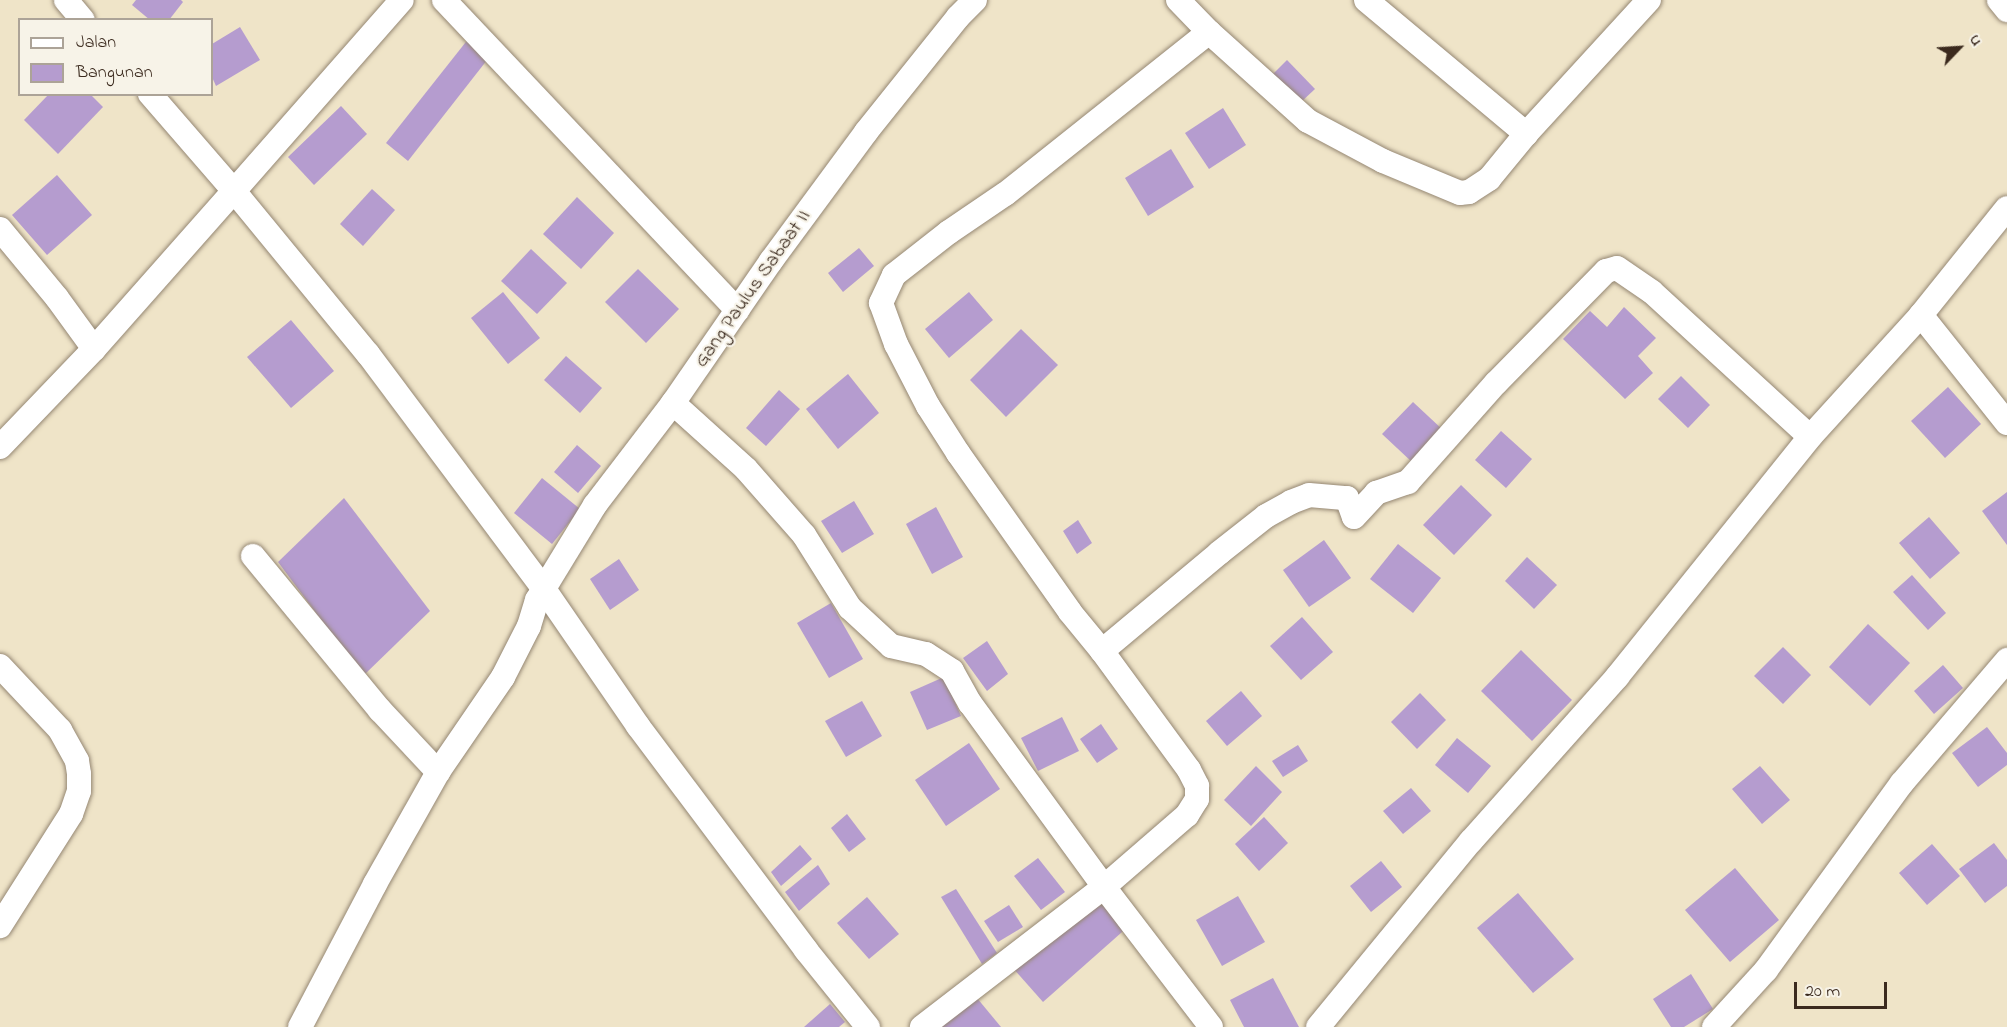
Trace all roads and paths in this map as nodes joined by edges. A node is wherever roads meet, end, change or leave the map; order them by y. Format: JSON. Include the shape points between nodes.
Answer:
{"nodes":[{"id":1,"x":66,"y":0,"type":"edge"},
{"id":2,"x":402,"y":0,"type":"edge"},
{"id":3,"x":444,"y":0,"type":"edge"},
{"id":4,"x":975,"y":0,"type":"edge"},
{"id":5,"x":1178,"y":0,"type":"edge"},
{"id":6,"x":1366,"y":0,"type":"edge"},
{"id":7,"x":1649,"y":0,"type":"edge"},
{"id":8,"x":1999,"y":0,"type":"edge"},
{"id":9,"x":2007,"y":10,"type":"edge"},
{"id":10,"x":81,"y":18,"type":"edge"},
{"id":11,"x":1209,"y":32,"type":"junction"},
{"id":12,"x":152,"y":96,"type":"edge"},
{"id":13,"x":1526,"y":134,"type":"junction"},
{"id":14,"x":234,"y":190,"type":"junction"},
{"id":15,"x":2007,"y":208,"type":"edge"},
{"id":16,"x":0,"y":229,"type":"edge"},
{"id":17,"x":737,"y":310,"type":"junction"},
{"id":18,"x":1921,"y":315,"type":"junction"},
{"id":19,"x":94,"y":349,"type":"junction"},
{"id":20,"x":673,"y":403,"type":"junction"},
{"id":21,"x":2007,"y":423,"type":"edge"},
{"id":22,"x":1810,"y":437,"type":"junction"},
{"id":23,"x":0,"y":447,"type":"edge"},
{"id":24,"x":253,"y":556,"type":"dead end"},
{"id":25,"x":544,"y":590,"type":"junction"},
{"id":26,"x":1102,"y":651,"type":"junction"},
{"id":27,"x":2007,"y":660,"type":"edge"},
{"id":28,"x":0,"y":666,"type":"edge"},
{"id":29,"x":438,"y":772,"type":"junction"},
{"id":30,"x":1104,"y":887,"type":"junction"},
{"id":31,"x":0,"y":926,"type":"edge"},
{"id":32,"x":300,"y":1027,"type":"edge"},
{"id":33,"x":868,"y":1027,"type":"edge"},
{"id":34,"x":922,"y":1027,"type":"edge"},
{"id":35,"x":1211,"y":1027,"type":"edge"},
{"id":36,"x":1318,"y":1027,"type":"edge"},
{"id":37,"x":1714,"y":1027,"type":"edge"}],
"edges":[{"from":1,"to":10,"type":"street"},
{"from":2,"to":14,"type":"street"},
{"from":3,"to":17,"type":"street"},
{"from":4,"to":17,"type":"street","name":"Gang Paulus Sabaat II","via":[[866,132]]},
{"from":5,"to":11,"type":"street"},
{"from":6,"to":13,"type":"street"},
{"from":7,"to":13,"type":"street"},
{"from":8,"to":9,"type":"street"},
{"from":11,"to":13,"type":"street","via":[[1308,121],[1383,162],[1450,191],[1469,192],[1489,179]]},
{"from":11,"to":26,"type":"street","via":[[1005,194],[894,275],[881,303],[896,344],[940,425],[1070,612]]},
{"from":12,"to":14,"type":"street"},
{"from":14,"to":19,"type":"street"},
{"from":14,"to":25,"type":"street","via":[[368,354]]},
{"from":15,"to":18,"type":"street"},
{"from":16,"to":19,"type":"street"},
{"from":17,"to":20,"type":"street","name":"Gang Paulus Sabaat II"},
{"from":18,"to":21,"type":"street"},
{"from":18,"to":22,"type":"street"},
{"from":19,"to":23,"type":"street"},
{"from":20,"to":25,"type":"street","name":"Gang Paulus Sabaat II","via":[[595,505]]},
{"from":20,"to":30,"type":"street","via":[[746,469],[804,535],[850,608],[891,646],[926,654],[952,671],[977,712]]},
{"from":22,"to":26,"type":"street","via":[[1652,292],[1617,268],[1606,271],[1496,383],[1408,482],[1376,493],[1354,517],[1347,498],[1309,495],[1291,502],[1266,516]]},
{"from":22,"to":36,"type":"street","via":[[1617,677],[1464,849]]},
{"from":24,"to":29,"type":"street","via":[[380,710]]},
{"from":25,"to":29,"type":"street","name":"Gang Paulus Sabaat II","via":[[503,677]]},
{"from":25,"to":33,"type":"street","via":[[638,726]]},
{"from":26,"to":30,"type":"street","via":[[1197,786],[1197,799],[1187,816]]},
{"from":27,"to":37,"type":"street","via":[[1902,783],[1766,970]]},
{"from":28,"to":31,"type":"street","via":[[60,730],[77,761],[79,774],[79,791],[70,814]]},
{"from":29,"to":32,"type":"street","name":"Gang Paulus Sabaat II"},
{"from":30,"to":34,"type":"street"},
{"from":30,"to":35,"type":"street"}]}
